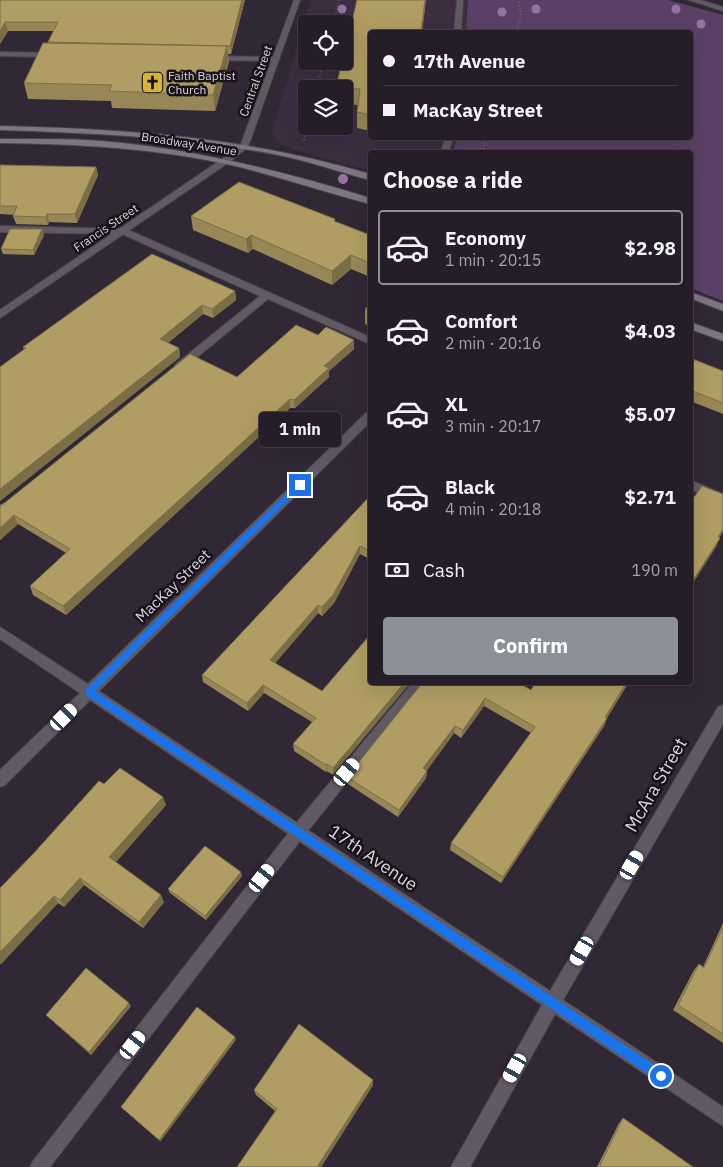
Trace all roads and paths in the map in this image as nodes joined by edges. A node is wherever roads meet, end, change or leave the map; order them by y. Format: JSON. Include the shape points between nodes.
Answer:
{"nodes":[{"id":1,"x":297,"y":0,"type":"edge"},
{"id":2,"x":338,"y":0,"type":"edge"},
{"id":3,"x":460,"y":0,"type":"edge"},
{"id":4,"x":518,"y":0,"type":"edge"},
{"id":5,"x":692,"y":0,"type":"edge"},
{"id":6,"x":723,"y":9,"type":"edge"},
{"id":7,"x":335,"y":15,"type":"edge"},
{"id":8,"x":458,"y":30,"type":"edge"},
{"id":9,"x":517,"y":30,"type":"edge"},
{"id":10,"x":353,"y":38,"type":"edge"},
{"id":11,"x":356,"y":41,"type":"edge"},
{"id":12,"x":0,"y":54,"type":"edge"},
{"id":13,"x":59,"y":55,"type":"edge"},
{"id":14,"x":207,"y":58,"type":"edge"},
{"id":15,"x":276,"y":59,"type":"junction"},
{"id":16,"x":0,"y":128,"type":"edge"},
{"id":17,"x":0,"y":141,"type":"edge"},
{"id":18,"x":245,"y":146,"type":"junction"},
{"id":19,"x":225,"y":161,"type":"junction"},
{"id":20,"x":368,"y":176,"type":"edge"},
{"id":21,"x":368,"y":200,"type":"edge"},
{"id":22,"x":0,"y":229,"type":"edge"},
{"id":23,"x":123,"y":231,"type":"junction"},
{"id":24,"x":268,"y":296,"type":"junction"},
{"id":25,"x":693,"y":296,"type":"edge"},
{"id":26,"x":723,"y":308,"type":"edge"},
{"id":27,"x":0,"y":315,"type":"edge"},
{"id":28,"x":693,"y":326,"type":"edge"},
{"id":29,"x":723,"y":338,"type":"edge"},
{"id":30,"x":368,"y":340,"type":"edge"},
{"id":31,"x":168,"y":375,"type":"edge"},
{"id":32,"x":368,"y":418,"type":"edge"},
{"id":33,"x":693,"y":485,"type":"edge"},
{"id":34,"x":723,"y":499,"type":"edge"},
{"id":35,"x":0,"y":632,"type":"edge"},
{"id":36,"x":419,"y":685,"type":"edge"},
{"id":37,"x":89,"y":692,"type":"junction"},
{"id":38,"x":723,"y":711,"type":"edge"},
{"id":39,"x":0,"y":780,"type":"edge"},
{"id":40,"x":298,"y":832,"type":"junction"},
{"id":41,"x":552,"y":1003,"type":"junction"},
{"id":42,"x":723,"y":1117,"type":"edge"},
{"id":43,"x":39,"y":1167,"type":"edge"},
{"id":44,"x":460,"y":1167,"type":"edge"}],
"edges":[{"from":1,"to":15,"type":"street","name":"Central Street"},
{"from":2,"to":7,"type":"path"},
{"from":3,"to":8,"type":"street"},
{"from":4,"to":9,"type":"path","via":[[521,13]]},
{"from":5,"to":6,"type":"street"},
{"from":10,"to":11,"type":"path"},
{"from":12,"to":13,"type":"street"},
{"from":14,"to":15,"type":"street"},
{"from":15,"to":18,"type":"street","name":"Central Street"},
{"from":16,"to":18,"type":"street","name":"Broadway Avenue","via":[[100,130]]},
{"from":17,"to":19,"type":"street","name":"Broadway Avenue","via":[[84,142]]},
{"from":18,"to":19,"type":"street"},
{"from":18,"to":20,"type":"street","name":"Broadway Avenue"},
{"from":19,"to":21,"type":"street","name":"Broadway Avenue","via":[[306,180]]},
{"from":19,"to":23,"type":"street","name":"Francis Street"},
{"from":22,"to":23,"type":"street"},
{"from":23,"to":24,"type":"street"},
{"from":23,"to":27,"type":"street","name":"Francis Street"},
{"from":24,"to":30,"type":"street"},
{"from":24,"to":31,"type":"street"},
{"from":25,"to":26,"type":"street"},
{"from":28,"to":29,"type":"street"},
{"from":32,"to":37,"type":"street","name":"MacKay Street"},
{"from":33,"to":34,"type":"street"},
{"from":35,"to":37,"type":"street","name":"17th Avenue"},
{"from":36,"to":40,"type":"street"},
{"from":37,"to":39,"type":"street","name":"MacKay Street"},
{"from":37,"to":40,"type":"street","name":"17th Avenue"},
{"from":38,"to":41,"type":"street","name":"McAra Street"},
{"from":40,"to":41,"type":"street","name":"17th Avenue"},
{"from":40,"to":43,"type":"street"},
{"from":41,"to":42,"type":"street","name":"17th Avenue"},
{"from":41,"to":44,"type":"street","name":"McAra Street"}]}
